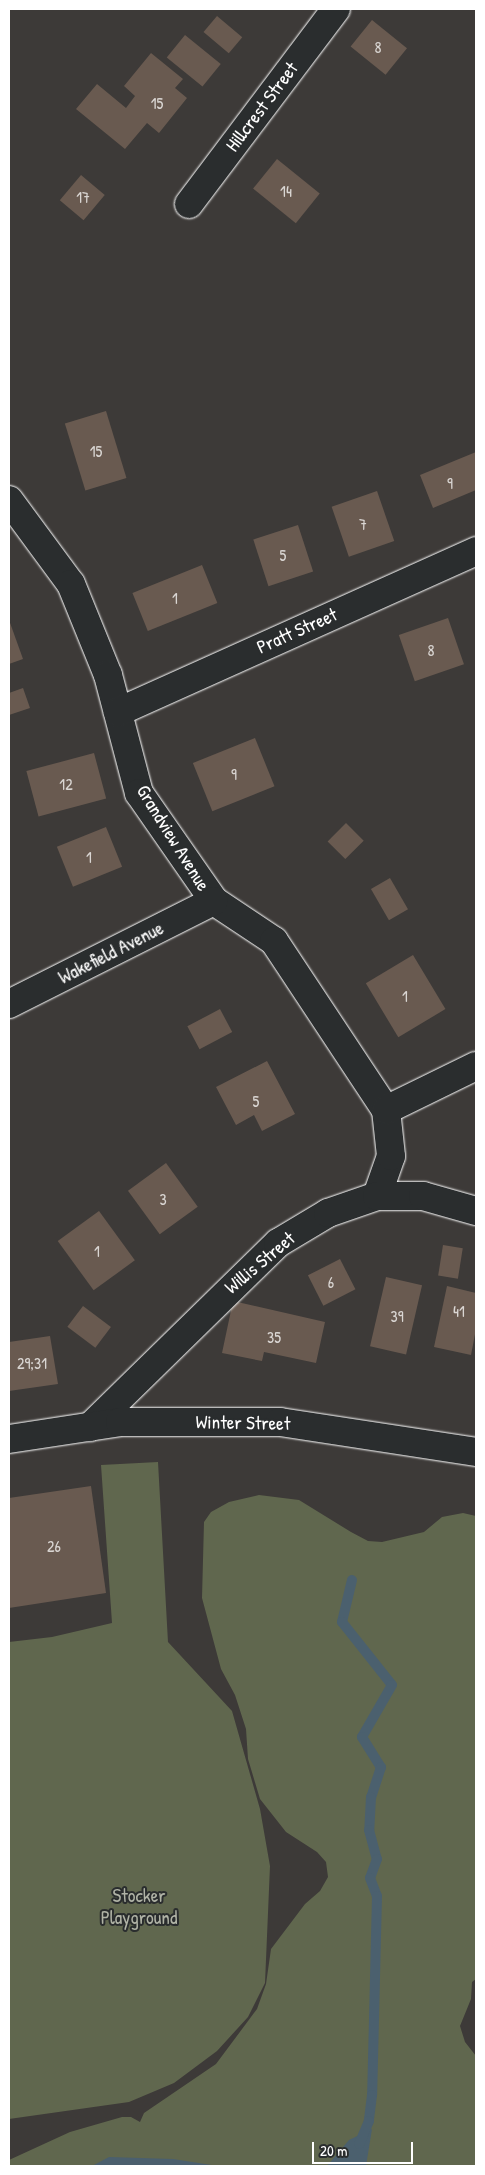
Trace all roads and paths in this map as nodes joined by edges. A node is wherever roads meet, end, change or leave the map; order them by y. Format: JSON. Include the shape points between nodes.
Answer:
{"nodes":[{"id":1,"x":336,"y":9,"type":"edge"},
{"id":2,"x":189,"y":204,"type":"dead end"},
{"id":3,"x":9,"y":500,"type":"edge"},
{"id":4,"x":476,"y":550,"type":"edge"},
{"id":5,"x":118,"y":712,"type":"junction"},
{"id":6,"x":214,"y":902,"type":"junction"},
{"id":7,"x":9,"y":1004,"type":"edge"},
{"id":8,"x":476,"y":1066,"type":"edge"},
{"id":9,"x":386,"y":1110,"type":"junction"},
{"id":10,"x":377,"y":1196,"type":"junction"},
{"id":11,"x":476,"y":1211,"type":"edge"},
{"id":12,"x":90,"y":1427,"type":"junction"},
{"id":13,"x":9,"y":1439,"type":"edge"},
{"id":14,"x":476,"y":1452,"type":"edge"}],
"edges":[{"from":1,"to":2,"type":"street","name":"Hillcrest Street"},
{"from":3,"to":5,"type":"street","name":"Grandview Avenue","via":[[71,584],[108,675]]},
{"from":4,"to":5,"type":"street","name":"Pratt Street"},
{"from":5,"to":6,"type":"street","name":"Grandview Avenue","via":[[139,793]]},
{"from":6,"to":7,"type":"street","name":"Wakefield Avenue"},
{"from":6,"to":9,"type":"street","name":"Grandview Avenue","via":[[274,941]]},
{"from":8,"to":9,"type":"street"},
{"from":9,"to":10,"type":"street","via":[[391,1156]]},
{"from":10,"to":11,"type":"street","name":"Willis Street","via":[[423,1196]]},
{"from":10,"to":12,"type":"street","name":"Willis Street","via":[[328,1213],[278,1244]]},
{"from":12,"to":13,"type":"street","name":"Winter Street"},
{"from":12,"to":14,"type":"street","name":"Winter Street","via":[[120,1422],[280,1422]]}]}
